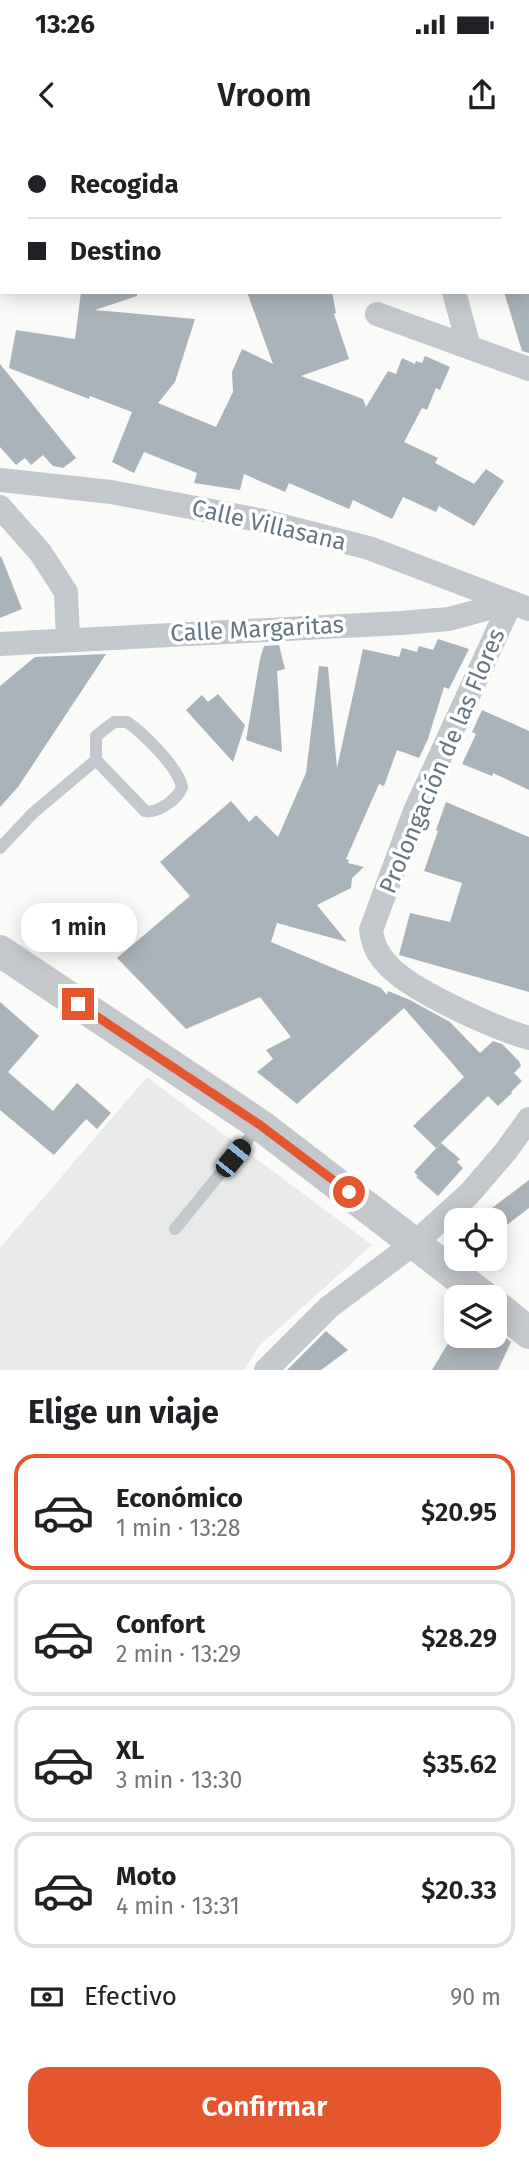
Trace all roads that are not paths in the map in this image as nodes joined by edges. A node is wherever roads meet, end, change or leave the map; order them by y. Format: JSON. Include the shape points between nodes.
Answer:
{"nodes":[{"id":1,"x":455,"y":294,"type":"edge"},
{"id":2,"x":377,"y":314,"type":"dead end"},
{"id":3,"x":468,"y":347,"type":"junction"},
{"id":4,"x":529,"y":369,"type":"edge"},
{"id":5,"x":0,"y":480,"type":"edge"},
{"id":6,"x":0,"y":507,"type":"edge"},
{"id":7,"x":520,"y":605,"type":"edge"},
{"id":8,"x":68,"y":639,"type":"junction"},
{"id":9,"x":0,"y":644,"type":"edge"},
{"id":10,"x":96,"y":760,"type":"junction"},
{"id":11,"x":0,"y":848,"type":"edge"},
{"id":12,"x":0,"y":951,"type":"edge"},
{"id":13,"x":529,"y":1038,"type":"edge"},
{"id":14,"x":529,"y":1119,"type":"edge"},
{"id":15,"x":260,"y":1125,"type":"junction"},
{"id":16,"x":174,"y":1229,"type":"dead end"},
{"id":17,"x":416,"y":1242,"type":"junction"},
{"id":18,"x":469,"y":1285,"type":"edge"},
{"id":19,"x":507,"y":1316,"type":"edge"},
{"id":20,"x":529,"y":1333,"type":"edge"},
{"id":21,"x":266,"y":1370,"type":"edge"}],
"edges":[{"from":1,"to":3,"type":"street"},
{"from":2,"to":3,"type":"street"},
{"from":3,"to":4,"type":"street"},
{"from":5,"to":7,"type":"street","name":"Calle Villasana","via":[[111,492],[264,521],[369,548]]},
{"from":6,"to":8,"type":"street","via":[[40,552],[66,592]]},
{"from":7,"to":8,"type":"street","name":"Calle Margaritas","via":[[401,623]]},
{"from":7,"to":13,"type":"street","name":"Prolongación de las Flores","via":[[415,811],[371,930],[374,947],[402,979],[461,1011]]},
{"from":8,"to":9,"type":"street","name":"Calle Margaritas"},
{"from":10,"to":10,"type":"lane","via":[[145,811],[157,810],[180,793],[175,772],[127,722],[114,722],[96,736]]},
{"from":10,"to":11,"type":"lane","via":[[33,813]]},
{"from":12,"to":15,"type":"street"},
{"from":14,"to":17,"type":"street","via":[[469,1194]]},
{"from":15,"to":16,"type":"lane"},
{"from":15,"to":17,"type":"street"},
{"from":17,"to":18,"type":"street"},
{"from":17,"to":21,"type":"street","via":[[329,1307]]},
{"from":19,"to":20,"type":"street"}]}
